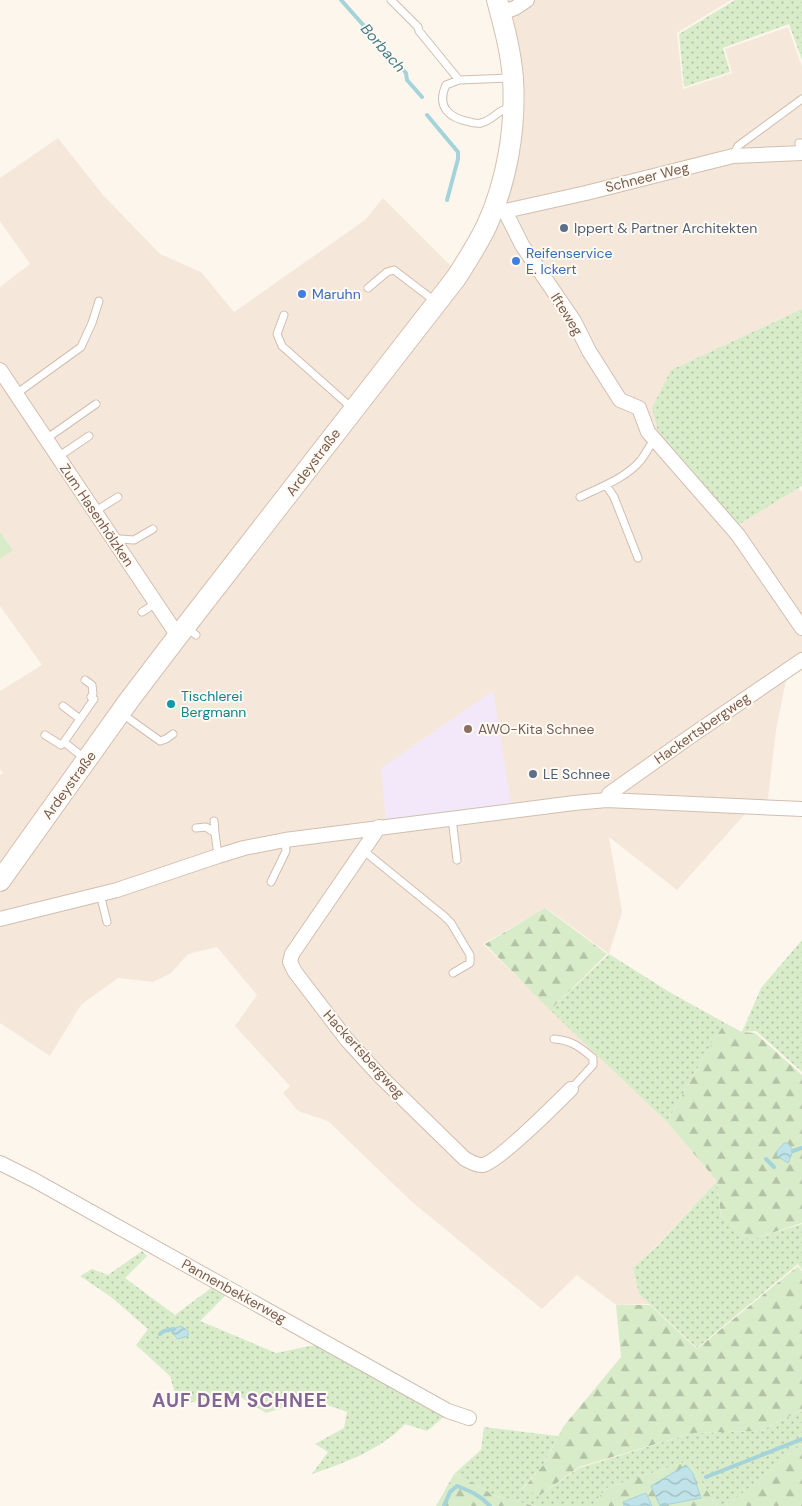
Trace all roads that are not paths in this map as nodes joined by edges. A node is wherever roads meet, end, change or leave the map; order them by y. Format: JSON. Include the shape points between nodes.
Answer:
{"nodes":[{"id":1,"x":391,"y":0,"type":"edge"},
{"id":2,"x":527,"y":0,"type":"edge"},
{"id":3,"x":499,"y":6,"type":"edge"},
{"id":4,"x":459,"y":80,"type":"junction"},
{"id":5,"x":515,"y":84,"type":"junction"},
{"id":6,"x":802,"y":99,"type":"edge"},
{"id":7,"x":516,"y":117,"type":"junction"},
{"id":8,"x":801,"y":152,"type":"edge"},
{"id":9,"x":733,"y":156,"type":"junction"},
{"id":10,"x":499,"y":209,"type":"junction"},
{"id":11,"x":368,"y":288,"type":"dead end"},
{"id":12,"x":99,"y":301,"type":"dead end"},
{"id":13,"x":436,"y":303,"type":"junction"},
{"id":14,"x":284,"y":315,"type":"dead end"},
{"id":15,"x":0,"y":370,"type":"edge"},
{"id":16,"x":13,"y":385,"type":"junction"},
{"id":17,"x":96,"y":404,"type":"dead end"},
{"id":18,"x":353,"y":410,"type":"junction"},
{"id":19,"x":89,"y":436,"type":"dead end"},
{"id":20,"x":46,"y":439,"type":"junction"},
{"id":21,"x":654,"y":439,"type":"junction"},
{"id":22,"x":58,"y":457,"type":"junction"},
{"id":23,"x":606,"y":485,"type":"junction"},
{"id":24,"x":118,"y":497,"type":"dead end"},
{"id":25,"x":580,"y":497,"type":"dead end"},
{"id":26,"x":94,"y":512,"type":"junction"},
{"id":27,"x":153,"y":529,"type":"dead end"},
{"id":28,"x":128,"y":534,"type":"dead end"},
{"id":29,"x":117,"y":541,"type":"junction"},
{"id":30,"x":638,"y":558,"type":"dead end"},
{"id":31,"x":156,"y":603,"type":"junction"},
{"id":32,"x":142,"y":612,"type":"dead end"},
{"id":33,"x":186,"y":627,"type":"junction"},
{"id":34,"x":802,"y":628,"type":"edge"},
{"id":35,"x":802,"y":660,"type":"edge"},
{"id":36,"x":85,"y":680,"type":"dead end"},
{"id":37,"x":63,"y":706,"type":"dead end"},
{"id":38,"x":121,"y":713,"type":"junction"},
{"id":39,"x":80,"y":719,"type":"junction"},
{"id":40,"x":173,"y":734,"type":"dead end"},
{"id":41,"x":45,"y":735,"type":"dead end"},
{"id":42,"x":64,"y":742,"type":"junction"},
{"id":43,"x":86,"y":760,"type":"junction"},
{"id":44,"x":606,"y":800,"type":"junction"},
{"id":45,"x":802,"y":809,"type":"edge"},
{"id":46,"x":452,"y":818,"type":"junction"},
{"id":47,"x":214,"y":821,"type":"dead end"},
{"id":48,"x":379,"y":827,"type":"junction"},
{"id":49,"x":196,"y":828,"type":"dead end"},
{"id":50,"x":215,"y":833,"type":"junction"},
{"id":51,"x":285,"y":840,"type":"junction"},
{"id":52,"x":364,"y":851,"type":"junction"},
{"id":53,"x":457,"y":860,"type":"dead end"},
{"id":54,"x":204,"y":864,"type":"junction"},
{"id":55,"x":0,"y":882,"type":"edge"},
{"id":56,"x":271,"y":882,"type":"dead end"},
{"id":57,"x":100,"y":894,"type":"junction"},
{"id":58,"x":0,"y":919,"type":"edge"},
{"id":59,"x":107,"y":922,"type":"dead end"},
{"id":60,"x":453,"y":974,"type":"dead end"},
{"id":61,"x":554,"y":1039,"type":"dead end"},
{"id":62,"x":571,"y":1089,"type":"joint"},
{"id":63,"x":0,"y":1163,"type":"edge"},
{"id":64,"x":469,"y":1418,"type":"dead end"}],
"edges":[{"from":1,"to":4,"type":"lane","via":[[418,27]]},
{"from":2,"to":3,"type":"street","via":[[515,8]]},
{"from":3,"to":5,"type":"main road","name":"Ardeystraße"},
{"from":4,"to":5,"type":"lane"},
{"from":4,"to":7,"type":"lane","via":[[446,85],[442,102],[446,110],[460,120],[479,124],[503,108]]},
{"from":5,"to":7,"type":"main road","name":"Ardeystraße"},
{"from":6,"to":9,"type":"lane","via":[[738,146]]},
{"from":7,"to":10,"type":"main road","name":"Ardeystraße"},
{"from":8,"to":9,"type":"street","name":"Schneer Weg"},
{"from":9,"to":10,"type":"street","name":"Schneer Weg","via":[[587,195]]},
{"from":10,"to":13,"type":"main road","name":"Ardeystraße","via":[[456,278]]},
{"from":10,"to":21,"type":"street","name":"Ifteweg","via":[[574,321],[620,400],[639,408]]},
{"from":11,"to":13,"type":"lane","via":[[386,272],[394,270]]},
{"from":12,"to":16,"type":"lane","via":[[81,347]]},
{"from":13,"to":18,"type":"main road","name":"Ardeystraße"},
{"from":14,"to":18,"type":"lane","via":[[277,334],[282,346]]},
{"from":15,"to":16,"type":"street","name":"Zum Hasenhölzken"},
{"from":16,"to":20,"type":"street","name":"Zum Hasenhölzken","via":[[23,407]]},
{"from":17,"to":20,"type":"lane"},
{"from":18,"to":33,"type":"main road","name":"Ardeystraße"},
{"from":19,"to":22,"type":"lane"},
{"from":20,"to":22,"type":"street","name":"Zum Hasenhölzken"},
{"from":21,"to":23,"type":"lane","via":[[634,467]]},
{"from":21,"to":34,"type":"street","via":[[738,534]]},
{"from":22,"to":26,"type":"street","name":"Zum Hasenhölzken","via":[[76,493]]},
{"from":23,"to":25,"type":"lane"},
{"from":23,"to":30,"type":"lane","via":[[614,497]]},
{"from":24,"to":26,"type":"lane"},
{"from":26,"to":29,"type":"street","name":"Zum Hasenhölzken"},
{"from":27,"to":29,"type":"lane","via":[[134,540]]},
{"from":28,"to":29,"type":"lane"},
{"from":29,"to":31,"type":"street","name":"Zum Hasenhölzken"},
{"from":31,"to":32,"type":"lane"},
{"from":31,"to":33,"type":"street","name":"Zum Hasenhölzken"},
{"from":33,"to":38,"type":"main road","name":"Ardeystraße"},
{"from":35,"to":44,"type":"street","name":"Hackertsbergweg","via":[[609,794]]},
{"from":36,"to":39,"type":"lane","via":[[92,685],[91,697],[94,700]]},
{"from":37,"to":39,"type":"lane"},
{"from":38,"to":40,"type":"lane","via":[[160,740]]},
{"from":38,"to":43,"type":"main road","name":"Ardeystraße"},
{"from":39,"to":42,"type":"lane"},
{"from":41,"to":42,"type":"lane","via":[[61,745]]},
{"from":42,"to":43,"type":"lane"},
{"from":43,"to":55,"type":"main road","name":"Ardeystraße"},
{"from":44,"to":45,"type":"street"},
{"from":44,"to":46,"type":"street"},
{"from":46,"to":48,"type":"street"},
{"from":46,"to":53,"type":"lane"},
{"from":47,"to":50,"type":"lane"},
{"from":48,"to":51,"type":"street"},
{"from":48,"to":52,"type":"street","name":"Hackertsbergweg"},
{"from":49,"to":50,"type":"lane","via":[[206,827]]},
{"from":50,"to":54,"type":"lane"},
{"from":51,"to":54,"type":"street","via":[[244,848]]},
{"from":51,"to":56,"type":"lane","via":[[286,851]]},
{"from":52,"to":60,"type":"lane","via":[[451,923],[471,959]]},
{"from":52,"to":62,"type":"street","name":"Hackertsbergweg","via":[[290,958],[295,972],[347,1040],[465,1159],[474,1164],[482,1165],[492,1160]]},
{"from":54,"to":57,"type":"street"},
{"from":57,"to":58,"type":"street"},
{"from":57,"to":59,"type":"lane"},
{"from":61,"to":62,"type":"lane","via":[[576,1044],[593,1058],[593,1065]]},
{"from":63,"to":64,"type":"street","name":"Pannenbekkerweg","via":[[448,1411]]}]}
